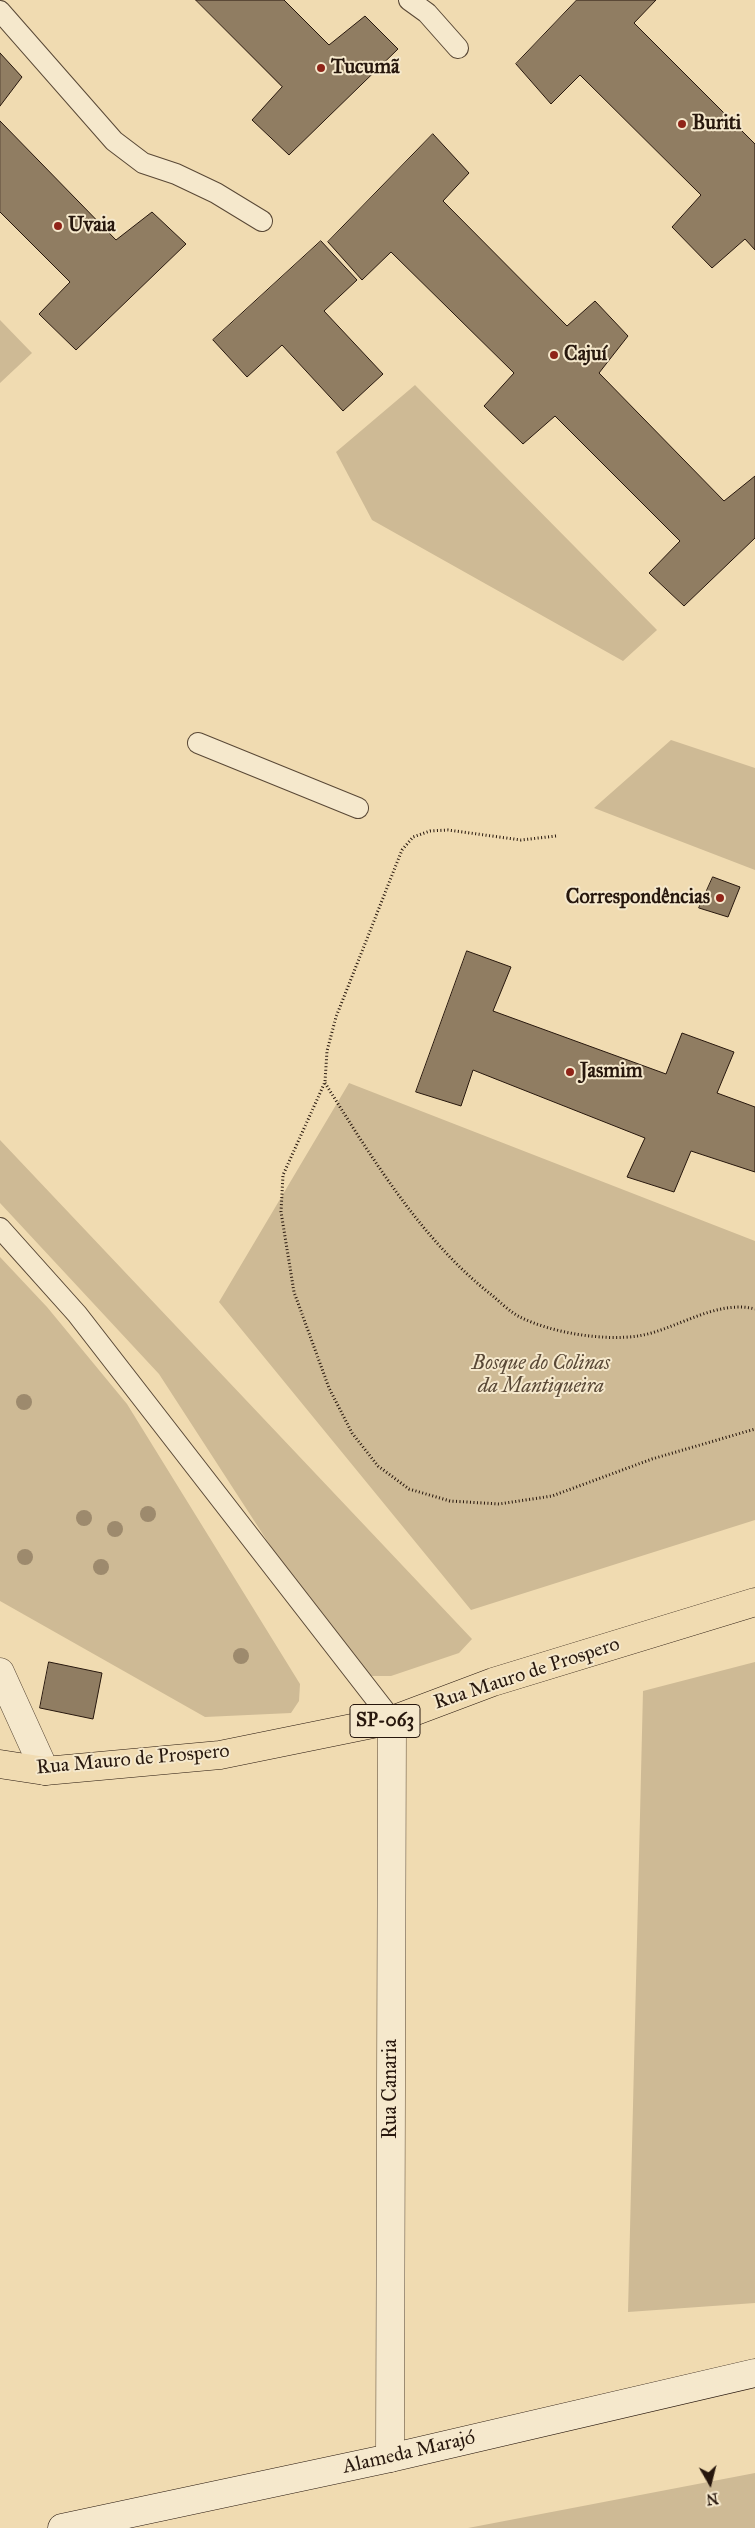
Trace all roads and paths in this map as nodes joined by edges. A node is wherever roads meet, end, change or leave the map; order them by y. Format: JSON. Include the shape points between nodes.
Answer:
{"nodes":[{"id":1,"x":409,"y":0,"type":"edge"},
{"id":2,"x":0,"y":11,"type":"edge"},
{"id":3,"x":458,"y":48,"type":"dead end"},
{"id":4,"x":262,"y":221,"type":"dead end"},
{"id":5,"x":198,"y":743,"type":"dead end"},
{"id":6,"x":358,"y":808,"type":"dead end"},
{"id":7,"x":556,"y":836,"type":"dead end"},
{"id":8,"x":325,"y":1082,"type":"junction"},
{"id":9,"x":0,"y":1228,"type":"edge"},
{"id":10,"x":755,"y":1309,"type":"edge"},
{"id":11,"x":755,"y":1429,"type":"edge"},
{"id":12,"x":755,"y":1602,"type":"edge"},
{"id":13,"x":0,"y":1672,"type":"edge"},
{"id":14,"x":392,"y":1720,"type":"junction"},
{"id":15,"x":0,"y":1764,"type":"edge"},
{"id":16,"x":45,"y":1771,"type":"junction"},
{"id":17,"x":755,"y":2373,"type":"edge"},
{"id":18,"x":390,"y":2458,"type":"junction"},
{"id":19,"x":62,"y":2528,"type":"edge"}],
"edges":[{"from":1,"to":3,"type":"lane","via":[[427,13]]},
{"from":2,"to":4,"type":"lane","via":[[114,141],[144,164],[176,174],[216,193]]},
{"from":5,"to":6,"type":"lane"},
{"from":7,"to":8,"type":"path","via":[[521,840],[448,830],[430,831],[413,837],[402,850],[336,1017],[327,1051]]},
{"from":8,"to":10,"type":"path","via":[[361,1141],[426,1231],[478,1285],[519,1316],[559,1331],[597,1336],[638,1336],[716,1310]]},
{"from":8,"to":11,"type":"path","via":[[282,1175],[281,1212],[294,1292],[329,1388],[352,1433],[378,1466],[409,1490],[450,1501],[499,1504],[552,1496],[652,1459]]},
{"from":9,"to":14,"type":"lane","via":[[77,1314]]},
{"from":12,"to":14,"type":"main road","name":"Rua Mauro de Prospero","number":"SP-063","via":[[493,1682]]},
{"from":13,"to":16,"type":"street"},
{"from":14,"to":16,"type":"main road","name":"Rua Mauro de Prospero","number":"SP-063","via":[[220,1755]]},
{"from":14,"to":18,"type":"street","name":"Rua Canaria"},
{"from":15,"to":16,"type":"main road","name":"Rua Mauro de Prospero","number":"SP-063"},
{"from":17,"to":18,"type":"street","name":"Alameda Marajó"},
{"from":18,"to":19,"type":"street","name":"Alameda Marajó"}]}
